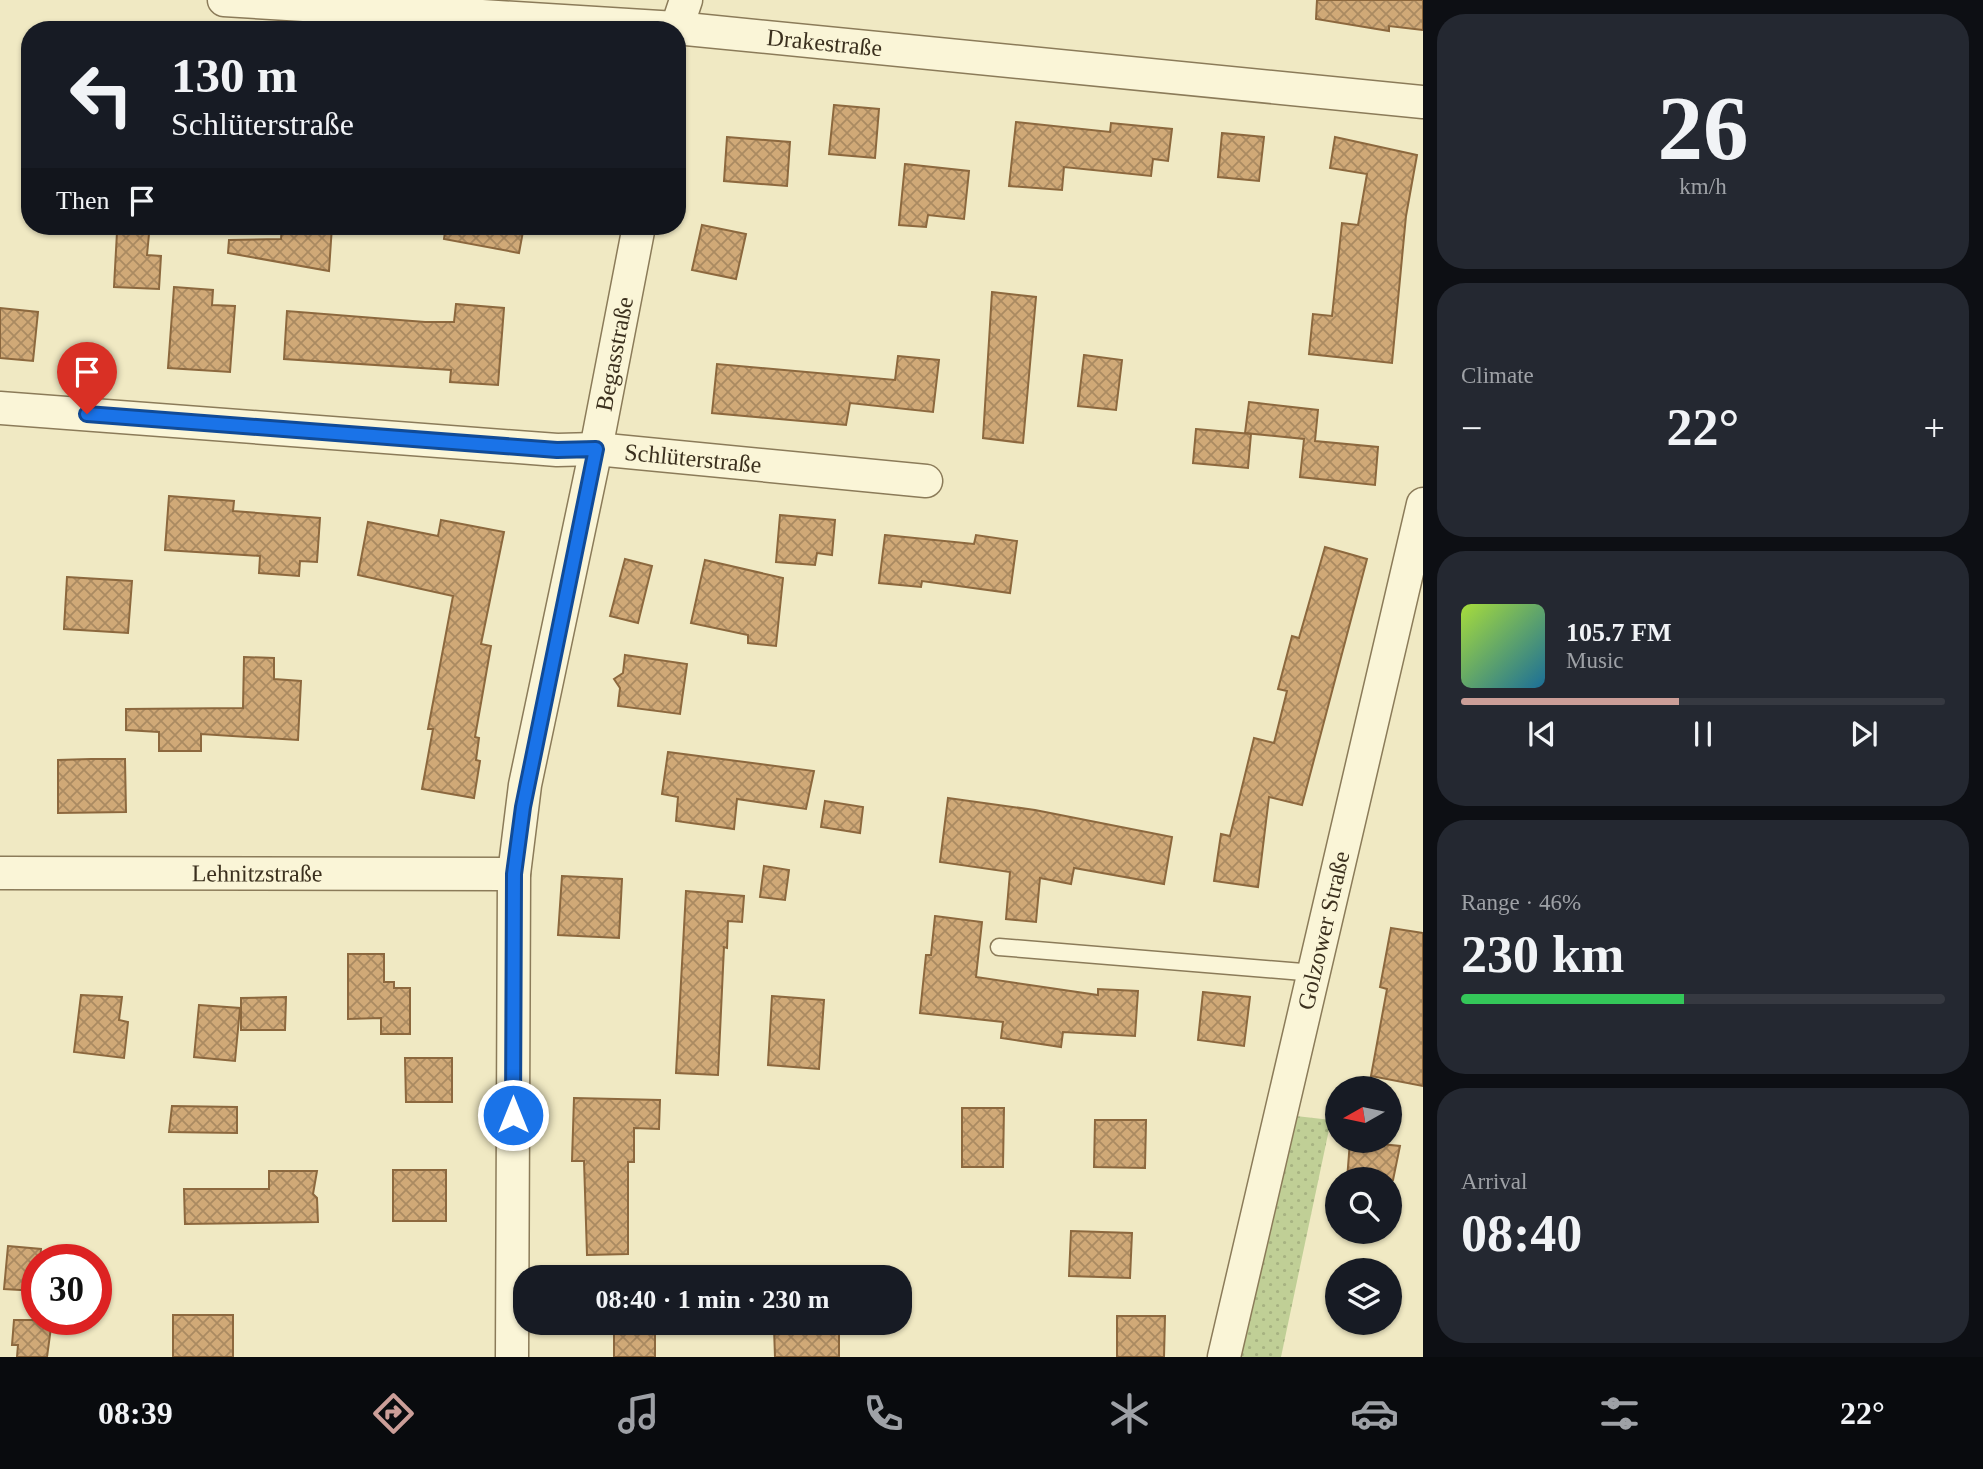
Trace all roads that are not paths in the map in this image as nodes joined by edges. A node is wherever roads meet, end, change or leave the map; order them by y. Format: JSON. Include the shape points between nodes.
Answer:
{"nodes":[{"id":1,"x":223,"y":0,"type":"edge"},
{"id":2,"x":679,"y":19,"type":"edge"},
{"id":3,"x":1423,"y":102,"type":"edge"},
{"id":4,"x":637,"y":235,"type":"edge"},
{"id":5,"x":0,"y":408,"type":"edge"},
{"id":6,"x":596,"y":449,"type":"junction"},
{"id":7,"x":926,"y":481,"type":"dead end"},
{"id":8,"x":1423,"y":504,"type":"edge"},
{"id":9,"x":0,"y":873,"type":"edge"},
{"id":10,"x":514,"y":874,"type":"junction"},
{"id":11,"x":999,"y":947,"type":"dead end"},
{"id":12,"x":1315,"y":973,"type":"junction"},
{"id":13,"x":512,"y":1357,"type":"edge"},
{"id":14,"x":1224,"y":1357,"type":"edge"}],
"edges":[{"from":1,"to":2,"type":"street","name":"Drakestraße"},
{"from":2,"to":3,"type":"street","name":"Drakestraße"},
{"from":4,"to":6,"type":"street","name":"Begasstraße"},
{"from":5,"to":6,"type":"street","name":"Schlüterstraße","via":[[557,450]]},
{"from":6,"to":7,"type":"street","name":"Schlüterstraße"},
{"from":6,"to":10,"type":"street","name":"Begasstraße","via":[[525,785]]},
{"from":8,"to":12,"type":"street","name":"Golzower Straße"},
{"from":9,"to":10,"type":"street","name":"Lehnitzstraße"},
{"from":10,"to":13,"type":"street","name":"Begasstraße"},
{"from":11,"to":12,"type":"lane"},
{"from":12,"to":14,"type":"street","name":"Golzower Straße"}]}
